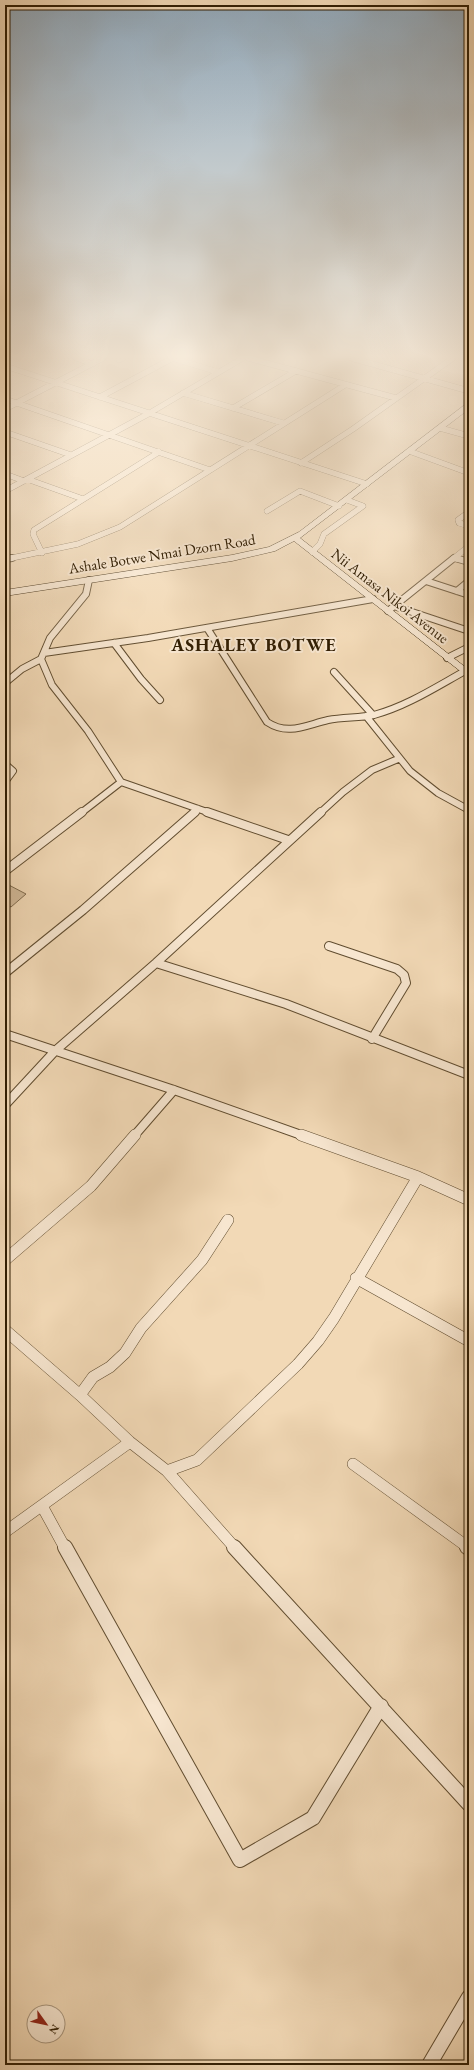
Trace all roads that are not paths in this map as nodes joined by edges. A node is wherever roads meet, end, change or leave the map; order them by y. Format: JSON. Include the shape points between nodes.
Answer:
{"nodes":[{"id":1,"x":71,"y":455,"type":"edge"},
{"id":2,"x":155,"y":455,"type":"edge"},
{"id":3,"x":166,"y":455,"type":"edge"},
{"id":4,"x":233,"y":455,"type":"edge"},
{"id":5,"x":274,"y":455,"type":"edge"},
{"id":6,"x":313,"y":455,"type":"edge"},
{"id":7,"x":404,"y":455,"type":"edge"},
{"id":8,"x":419,"y":455,"type":"edge"},
{"id":9,"x":301,"y":463,"type":"junction"},
{"id":10,"x":210,"y":470,"type":"junction"},
{"id":11,"x":469,"y":473,"type":"edge"},
{"id":12,"x":5,"y":474,"type":"edge"},
{"id":13,"x":25,"y":480,"type":"junction"},
{"id":14,"x":367,"y":484,"type":"junction"},
{"id":15,"x":5,"y":491,"type":"edge"},
{"id":16,"x":83,"y":499,"type":"junction"},
{"id":17,"x":346,"y":500,"type":"junction"},
{"id":18,"x":339,"y":506,"type":"junction"},
{"id":19,"x":267,"y":511,"type":"dead end"},
{"id":20,"x":469,"y":512,"type":"edge"},
{"id":21,"x":469,"y":526,"type":"edge"},
{"id":22,"x":295,"y":538,"type":"junction"},
{"id":23,"x":469,"y":546,"type":"edge"},
{"id":24,"x":312,"y":552,"type":"junction"},
{"id":25,"x":42,"y":553,"type":"junction"},
{"id":26,"x":455,"y":558,"type":"junction"},
{"id":27,"x":5,"y":559,"type":"edge"},
{"id":28,"x":469,"y":562,"type":"edge"},
{"id":29,"x":89,"y":580,"type":"junction"},
{"id":30,"x":426,"y":581,"type":"junction"},
{"id":31,"x":469,"y":581,"type":"edge"},
{"id":32,"x":457,"y":592,"type":"junction"},
{"id":33,"x":5,"y":593,"type":"edge"},
{"id":34,"x":469,"y":595,"type":"edge"},
{"id":35,"x":373,"y":599,"type":"junction"},
{"id":36,"x":391,"y":609,"type":"junction"},
{"id":37,"x":208,"y":628,"type":"junction"},
{"id":38,"x":469,"y":631,"type":"edge"},
{"id":39,"x":114,"y":643,"type":"junction"},
{"id":40,"x":469,"y":647,"type":"edge"},
{"id":41,"x":43,"y":656,"type":"junction"},
{"id":42,"x":448,"y":658,"type":"junction"},
{"id":43,"x":334,"y":672,"type":"dead end"},
{"id":44,"x":467,"y":673,"type":"edge"},
{"id":45,"x":5,"y":683,"type":"edge"},
{"id":46,"x":160,"y":700,"type":"dead end"},
{"id":47,"x":369,"y":715,"type":"junction"},
{"id":48,"x":398,"y":759,"type":"junction"},
{"id":49,"x":5,"y":764,"type":"edge"},
{"id":50,"x":5,"y":782,"type":"edge"},
{"id":51,"x":122,"y":782,"type":"junction"},
{"id":52,"x":198,"y":809,"type":"junction"},
{"id":53,"x":469,"y":810,"type":"edge"},
{"id":54,"x":288,"y":840,"type":"junction"},
{"id":55,"x":5,"y":871,"type":"edge"},
{"id":56,"x":330,"y":946,"type":"dead end"},
{"id":57,"x":156,"y":963,"type":"junction"},
{"id":58,"x":5,"y":973,"type":"edge"},
{"id":59,"x":5,"y":1034,"type":"edge"},
{"id":60,"x":372,"y":1039,"type":"junction"},
{"id":61,"x":55,"y":1052,"type":"junction"},
{"id":62,"x":469,"y":1076,"type":"edge"},
{"id":63,"x":174,"y":1090,"type":"junction"},
{"id":64,"x":5,"y":1105,"type":"edge"},
{"id":65,"x":418,"y":1177,"type":"junction"},
{"id":66,"x":469,"y":1200,"type":"edge"},
{"id":67,"x":228,"y":1220,"type":"dead end"},
{"id":68,"x":5,"y":1260,"type":"edge"},
{"id":69,"x":356,"y":1278,"type":"junction"},
{"id":70,"x":5,"y":1330,"type":"edge"},
{"id":71,"x":469,"y":1341,"type":"edge"},
{"id":72,"x":80,"y":1395,"type":"junction"},
{"id":73,"x":130,"y":1442,"type":"junction"},
{"id":74,"x":353,"y":1464,"type":"dead end"},
{"id":75,"x":167,"y":1471,"type":"junction"},
{"id":76,"x":42,"y":1506,"type":"junction"},
{"id":77,"x":5,"y":1532,"type":"edge"},
{"id":78,"x":469,"y":1548,"type":"edge"},
{"id":79,"x":381,"y":1706,"type":"junction"},
{"id":80,"x":469,"y":1804,"type":"edge"},
{"id":81,"x":469,"y":1997,"type":"edge"},
{"id":82,"x":429,"y":2065,"type":"edge"}],
"edges":[{"from":1,"to":13,"type":"street"},
{"from":2,"to":16,"type":"street"},
{"from":3,"to":10,"type":"street"},
{"from":4,"to":10,"type":"street"},
{"from":5,"to":9,"type":"street"},
{"from":6,"to":9,"type":"street"},
{"from":7,"to":14,"type":"main road","name":"Ashale Botwe Nmai Dzorn Road"},
{"from":8,"to":11,"type":"street"},
{"from":9,"to":14,"type":"street"},
{"from":10,"to":25,"type":"street","via":[[120,527],[78,544]]},
{"from":12,"to":13,"type":"street"},
{"from":13,"to":15,"type":"street"},
{"from":13,"to":16,"type":"street"},
{"from":14,"to":17,"type":"main road","name":"Ashale Botwe Nmai Dzorn Road"},
{"from":16,"to":25,"type":"street","via":[[34,530],[33,534]]},
{"from":17,"to":18,"type":"main road","name":"Ashale Botwe Nmai Dzorn Road"},
{"from":17,"to":24,"type":"street","via":[[364,506],[324,534],[320,544]]},
{"from":18,"to":19,"type":"street","via":[[300,491]]},
{"from":18,"to":22,"type":"main road","name":"Ashale Botwe Nmai Dzorn Road"},
{"from":20,"to":21,"type":"street","via":[[458,520],[459,523]]},
{"from":22,"to":24,"type":"main road","name":"Nii Amasa Nikoi Avenue"},
{"from":22,"to":29,"type":"main road","name":"Ashale Botwe Nmai Dzorn Road","via":[[272,549],[232,558]]},
{"from":23,"to":26,"type":"street"},
{"from":24,"to":35,"type":"main road","name":"Nii Amasa Nikoi Avenue"},
{"from":25,"to":27,"type":"street"},
{"from":26,"to":28,"type":"street"},
{"from":26,"to":30,"type":"street"},
{"from":29,"to":33,"type":"main road","name":"Ashale Botwe Nmai Dzorn Road"},
{"from":29,"to":41,"type":"street","via":[[86,594],[50,638]]},
{"from":30,"to":32,"type":"street"},
{"from":30,"to":36,"type":"street"},
{"from":31,"to":32,"type":"street"},
{"from":32,"to":34,"type":"street"},
{"from":35,"to":36,"type":"main road","name":"Nii Amasa Nikoi Avenue"},
{"from":35,"to":37,"type":"street"},
{"from":36,"to":38,"type":"street"},
{"from":36,"to":42,"type":"main road","name":"Nii Amasa Nikoi Avenue"},
{"from":37,"to":39,"type":"street"},
{"from":37,"to":47,"type":"street","via":[[267,722],[273,727],[281,730],[296,729],[329,720]]},
{"from":39,"to":41,"type":"street"},
{"from":39,"to":46,"type":"street"},
{"from":40,"to":42,"type":"street"},
{"from":41,"to":45,"type":"street"},
{"from":41,"to":51,"type":"street","via":[[52,685],[88,731]]},
{"from":42,"to":44,"type":"main road","name":"Nii Amasa Nikoi Avenue"},
{"from":43,"to":47,"type":"street"},
{"from":44,"to":47,"type":"street","via":[[393,709]]},
{"from":47,"to":48,"type":"street"},
{"from":48,"to":53,"type":"street","via":[[438,793]]},
{"from":48,"to":54,"type":"street","via":[[372,770],[356,781]]},
{"from":49,"to":50,"type":"street","via":[[13,771]]},
{"from":51,"to":52,"type":"street"},
{"from":51,"to":55,"type":"street"},
{"from":52,"to":54,"type":"street"},
{"from":52,"to":58,"type":"street","via":[[83,910]]},
{"from":54,"to":57,"type":"street"},
{"from":56,"to":60,"type":"street","via":[[397,969],[404,975],[406,983]]},
{"from":57,"to":60,"type":"street","via":[[286,1004]]},
{"from":57,"to":61,"type":"street"},
{"from":59,"to":61,"type":"street"},
{"from":60,"to":62,"type":"street"},
{"from":61,"to":63,"type":"street"},
{"from":61,"to":64,"type":"street"},
{"from":63,"to":65,"type":"street"},
{"from":63,"to":68,"type":"street","via":[[91,1186]]},
{"from":65,"to":66,"type":"street"},
{"from":65,"to":69,"type":"street"},
{"from":67,"to":72,"type":"street","via":[[202,1260],[141,1328],[125,1353],[110,1367],[92,1377]]},
{"from":69,"to":71,"type":"street"},
{"from":69,"to":75,"type":"street","via":[[326,1329],[298,1364],[197,1460]]},
{"from":70,"to":72,"type":"street"},
{"from":72,"to":73,"type":"street"},
{"from":73,"to":75,"type":"street"},
{"from":73,"to":76,"type":"street"},
{"from":74,"to":78,"type":"street"},
{"from":75,"to":79,"type":"street"},
{"from":76,"to":77,"type":"street"},
{"from":76,"to":79,"type":"street","via":[[240,1860],[313,1818]]},
{"from":79,"to":80,"type":"street"},
{"from":81,"to":82,"type":"street"}]}
